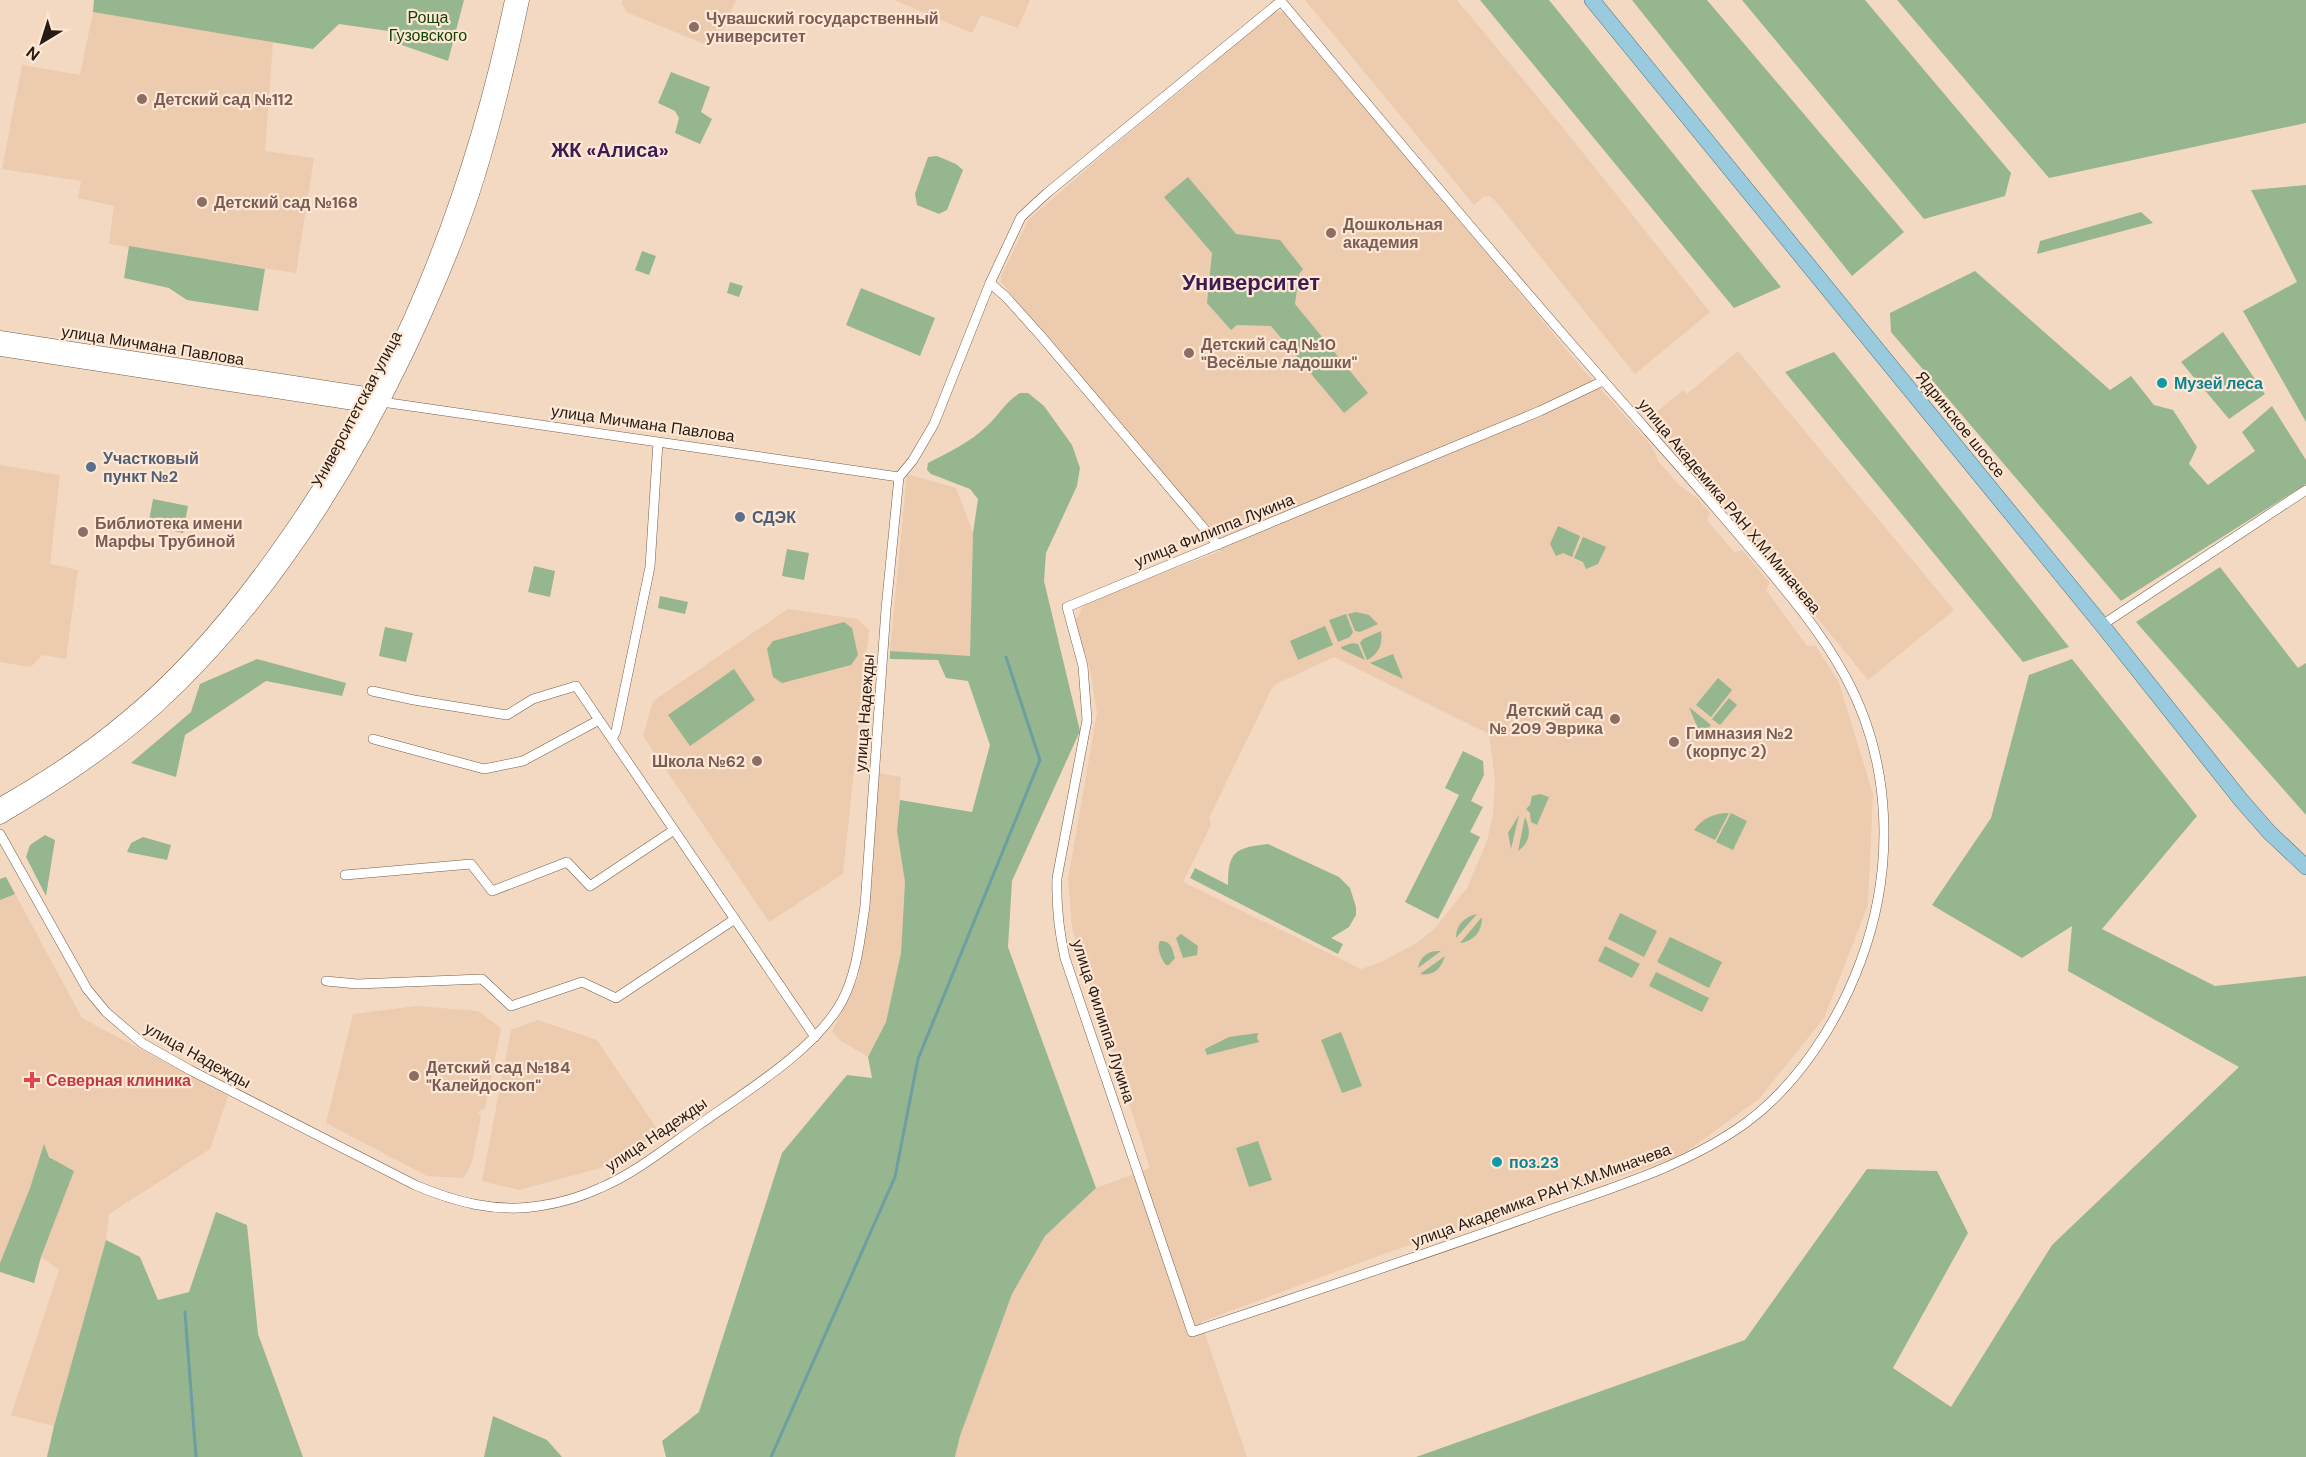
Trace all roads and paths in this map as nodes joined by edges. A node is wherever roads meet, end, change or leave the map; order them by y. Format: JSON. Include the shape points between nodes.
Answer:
{"nodes":[{"id":1,"x":512,"y":0,"type":"edge"},
{"id":2,"x":522,"y":0,"type":"edge"},
{"id":3,"x":1280,"y":0,"type":"edge"},
{"id":4,"x":1592,"y":0,"type":"edge"},
{"id":5,"x":513,"y":21,"type":"junction"},
{"id":6,"x":990,"y":283,"type":"junction"},
{"id":7,"x":0,"y":338,"type":"edge"},
{"id":8,"x":0,"y":349,"type":"edge"},
{"id":9,"x":45,"y":351,"type":"junction"},
{"id":10,"x":1603,"y":381,"type":"junction"},
{"id":11,"x":374,"y":401,"type":"junction"},
{"id":12,"x":658,"y":442,"type":"junction"},
{"id":13,"x":899,"y":477,"type":"junction"},
{"id":14,"x":2306,"y":490,"type":"edge"},
{"id":15,"x":1218,"y":545,"type":"junction"},
{"id":16,"x":2102,"y":625,"type":"junction"},
{"id":17,"x":216,"y":637,"type":"junction"},
{"id":18,"x":372,"y":691,"type":"dead end"},
{"id":19,"x":599,"y":720,"type":"junction"},
{"id":20,"x":373,"y":739,"type":"dead end"},
{"id":21,"x":612,"y":739,"type":"junction"},
{"id":22,"x":0,"y":806,"type":"edge"},
{"id":23,"x":0,"y":817,"type":"edge"},
{"id":24,"x":674,"y":830,"type":"junction"},
{"id":25,"x":0,"y":834,"type":"edge"},
{"id":26,"x":2306,"y":867,"type":"edge"},
{"id":27,"x":345,"y":875,"type":"dead end"},
{"id":28,"x":735,"y":919,"type":"junction"},
{"id":29,"x":326,"y":981,"type":"dead end"},
{"id":30,"x":815,"y":1037,"type":"junction"},
{"id":31,"x":1192,"y":1332,"type":"joint"}],
"edges":[{"from":1,"to":5,"type":"main road","name":"Университетская улица"},
{"from":2,"to":5,"type":"main road","name":"Университетская улица"},
{"from":3,"to":6,"type":"street","via":[[1028,209]]},
{"from":3,"to":10,"type":"street"},
{"from":4,"to":16,"type":"main road","name":"Ядринское шоссе"},
{"from":5,"to":11,"type":"main road","name":"Университетская улица","via":[[501,75],[438,285]]},
{"from":6,"to":13,"type":"street","via":[[934,424]]},
{"from":6,"to":15,"type":"street","via":[[1041,336]]},
{"from":7,"to":9,"type":"main road","name":"улица Мичмана Павлова"},
{"from":8,"to":9,"type":"main road","name":"улица Мичмана Павлова"},
{"from":9,"to":11,"type":"main road","name":"улица Мичмана Павлова"},
{"from":10,"to":15,"type":"street","name":"улица Филиппа Лукина"},
{"from":10,"to":31,"type":"street","name":"улица Академика РАН Х.М.Миначева","via":[[1804,613],[1846,677],[1865,721],[1883,791],[1885,823],[1874,921],[1856,976],[1820,1041],[1788,1083],[1749,1121],[1701,1149],[1658,1171]]},
{"from":11,"to":12,"type":"street","name":"улица Мичмана Павлова"},
{"from":11,"to":17,"type":"main road","name":"Университетская улица","via":[[323,505],[272,577]]},
{"from":12,"to":13,"type":"street","name":"улица Мичмана Павлова"},
{"from":12,"to":21,"type":"street","via":[[650,567]]},
{"from":13,"to":30,"type":"street","name":"улица Надежды","via":[[862,928],[850,982],[841,1003]]},
{"from":14,"to":16,"type":"street"},
{"from":15,"to":31,"type":"street","name":"улица Филиппа Лукина","via":[[1067,607],[1083,666],[1087,720],[1057,878],[1059,931],[1065,958]]},
{"from":16,"to":26,"type":"main road","name":"Ядринское шоссе","via":[[2241,800]]},
{"from":17,"to":22,"type":"main road","name":"Университетская улица","via":[[121,724]]},
{"from":17,"to":23,"type":"main road","name":"Университетская улица","via":[[156,706],[118,739]]},
{"from":18,"to":19,"type":"street","via":[[507,715],[533,699],[576,686]]},
{"from":19,"to":20,"type":"street","via":[[523,761],[484,769]]},
{"from":19,"to":21,"type":"street"},
{"from":21,"to":24,"type":"street"},
{"from":24,"to":27,"type":"street","via":[[590,886],[567,862],[492,891],[471,864]]},
{"from":24,"to":28,"type":"street"},
{"from":25,"to":30,"type":"street","name":"улица Надежды","via":[[87,989],[106,1012],[142,1043],[415,1185],[469,1205],[538,1207],[602,1188],[745,1093]]},
{"from":28,"to":29,"type":"street","via":[[616,998],[582,982],[511,1006],[482,979],[357,984]]},
{"from":28,"to":30,"type":"street"}]}
